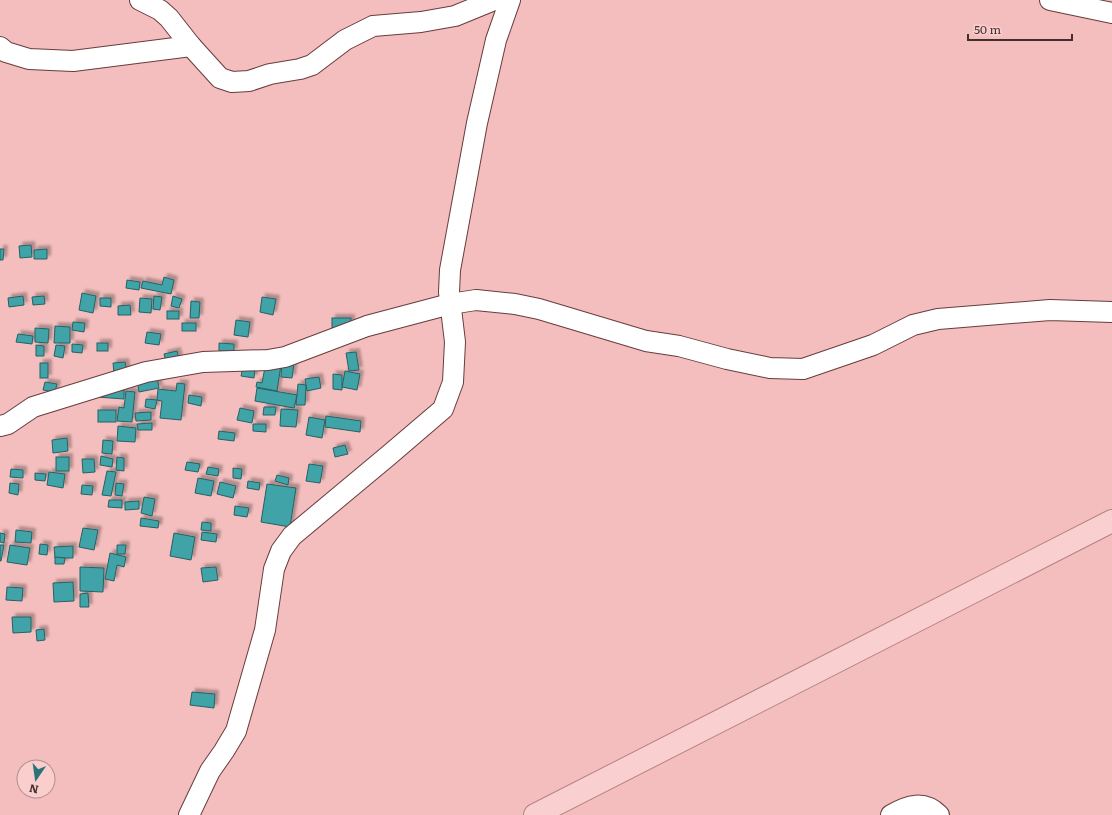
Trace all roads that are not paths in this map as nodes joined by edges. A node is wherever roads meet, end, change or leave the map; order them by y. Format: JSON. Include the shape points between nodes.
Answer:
{"nodes":[{"id":1,"x":140,"y":0,"type":"edge"},
{"id":2,"x":494,"y":0,"type":"edge"},
{"id":3,"x":510,"y":0,"type":"edge"},
{"id":4,"x":1050,"y":0,"type":"edge"},
{"id":5,"x":1112,"y":13,"type":"edge"},
{"id":6,"x":0,"y":46,"type":"edge"},
{"id":7,"x":191,"y":46,"type":"junction"},
{"id":8,"x":450,"y":304,"type":"junction"},
{"id":9,"x":1112,"y":312,"type":"edge"},
{"id":10,"x":0,"y":426,"type":"edge"},
{"id":11,"x":1112,"y":521,"type":"edge"},
{"id":12,"x":189,"y":815,"type":"edge"},
{"id":13,"x":535,"y":815,"type":"edge"},
{"id":14,"x":891,"y":815,"type":"edge"},
{"id":15,"x":939,"y":815,"type":"edge"}],
"edges":[{"from":1,"to":7,"type":"street","via":[[160,10],[169,18]]},
{"from":2,"to":7,"type":"street","via":[[455,16],[373,26],[345,40],[312,65],[250,81],[232,82],[220,78]]},
{"from":3,"to":8,"type":"street","via":[[496,40],[477,123],[450,270]]},
{"from":4,"to":5,"type":"street"},
{"from":6,"to":7,"type":"street","via":[[6,52],[29,59],[74,61]]},
{"from":8,"to":9,"type":"street","via":[[476,300],[515,304],[646,341],[679,346],[770,368],[803,369],[873,345],[913,325],[938,319],[1050,310]]},
{"from":8,"to":10,"type":"street","via":[[367,326],[284,357],[268,360],[203,362],[146,372],[33,407],[8,424]]},
{"from":8,"to":12,"type":"street","via":[[455,342],[453,382],[443,409],[292,536],[281,551],[274,569],[265,630],[236,731],[210,771]]},
{"from":11,"to":13,"type":"main road"},
{"from":14,"to":15,"type":"street","via":[[910,806],[924,805]]}]}
